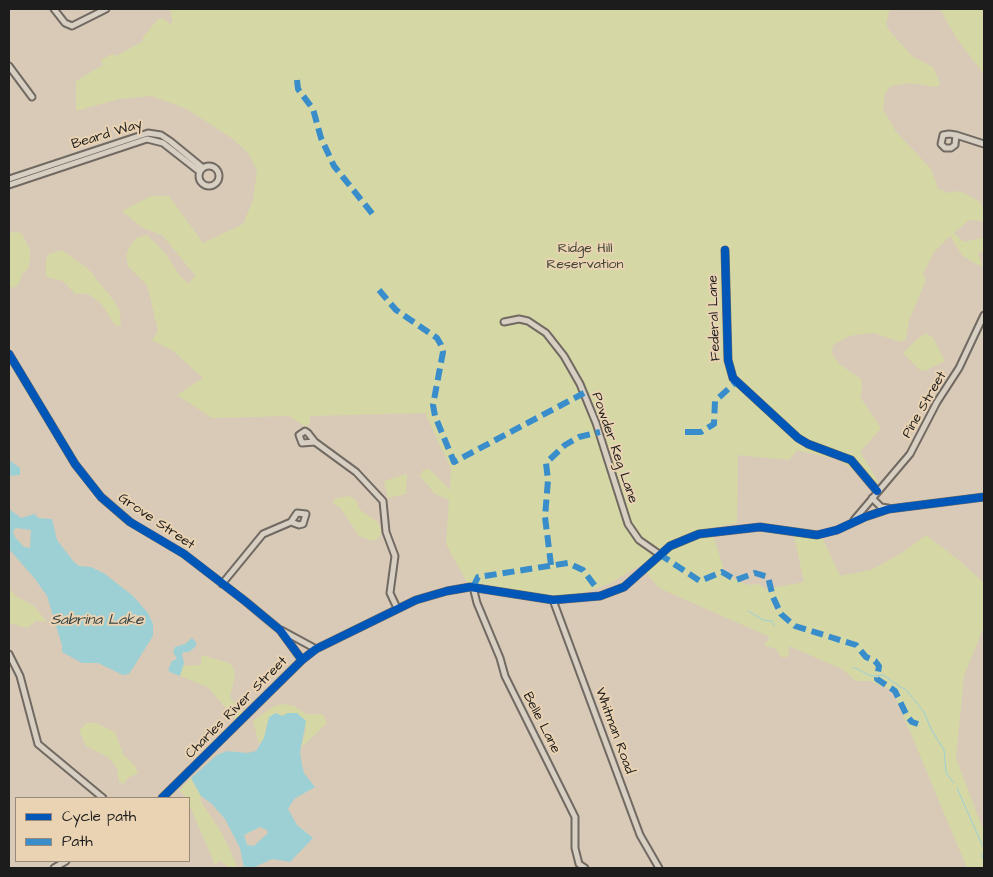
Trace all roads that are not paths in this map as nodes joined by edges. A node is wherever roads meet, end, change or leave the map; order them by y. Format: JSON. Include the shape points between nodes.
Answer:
{"nodes":[{"id":1,"x":54,"y":9,"type":"edge"},
{"id":2,"x":106,"y":9,"type":"edge"},
{"id":3,"x":9,"y":66,"type":"edge"},
{"id":4,"x":32,"y":97,"type":"dead end"},
{"id":5,"x":956,"y":135,"type":"dead end"},
{"id":6,"x":984,"y":144,"type":"edge"},
{"id":7,"x":9,"y":180,"type":"edge"},
{"id":8,"x":9,"y":185,"type":"edge"},
{"id":9,"x":726,"y":250,"type":"dead end"},
{"id":10,"x":984,"y":315,"type":"edge"},
{"id":11,"x":504,"y":322,"type":"dead end"},
{"id":12,"x":9,"y":354,"type":"edge"},
{"id":13,"x":315,"y":442,"type":"dead end"},
{"id":14,"x":877,"y":491,"type":"junction"},
{"id":15,"x":984,"y":497,"type":"edge"},
{"id":16,"x":872,"y":498,"type":"junction"},
{"id":17,"x":889,"y":509,"type":"junction"},
{"id":18,"x":291,"y":522,"type":"dead end"},
{"id":19,"x":850,"y":523,"type":"junction"},
{"id":20,"x":659,"y":554,"type":"junction"},
{"id":21,"x":222,"y":584,"type":"junction"},
{"id":22,"x":474,"y":587,"type":"junction"},
{"id":23,"x":553,"y":600,"type":"junction"},
{"id":24,"x":397,"y":608,"type":"junction"},
{"id":25,"x":280,"y":630,"type":"junction"},
{"id":26,"x":316,"y":650,"type":"junction"},
{"id":27,"x":9,"y":654,"type":"edge"},
{"id":28,"x":302,"y":660,"type":"junction"},
{"id":29,"x":102,"y":797,"type":"edge"},
{"id":30,"x":163,"y":797,"type":"edge"},
{"id":31,"x":585,"y":868,"type":"edge"},
{"id":32,"x":659,"y":868,"type":"edge"}],
"edges":[{"from":1,"to":2,"type":"street","via":[[72,26]]},
{"from":3,"to":4,"type":"street"},
{"from":5,"to":6,"type":"street"},
{"from":7,"to":8,"type":"street","name":"Beard Way","via":[[148,133],[170,140],[201,170],[163,143],[147,138]]},
{"from":9,"to":14,"type":"street","name":"Federal Lane","via":[[728,360],[733,378],[798,438],[852,460]]},
{"from":10,"to":14,"type":"street","name":"Pine Street","via":[[959,368],[910,454]]},
{"from":11,"to":20,"type":"street","name":"Powder Keg Lane","via":[[528,321],[546,334],[564,356],[596,423],[628,524],[639,540]]},
{"from":12,"to":21,"type":"street","name":"Grove Street","via":[[75,464],[101,497],[130,522],[184,554]]},
{"from":13,"to":24,"type":"street","via":[[356,472],[383,501],[386,532],[395,556],[390,593]]},
{"from":14,"to":16,"type":"street","name":"Pine Street"},
{"from":15,"to":17,"type":"street","name":"Charles River Street"},
{"from":16,"to":17,"type":"street","via":[[881,507]]},
{"from":16,"to":19,"type":"street","name":"Pine Street"},
{"from":17,"to":19,"type":"street","name":"Charles River Street"},
{"from":18,"to":21,"type":"street","via":[[263,534]]},
{"from":19,"to":20,"type":"street","name":"Charles River Street","via":[[818,535],[760,527],[699,534]]},
{"from":20,"to":23,"type":"street","name":"Charles River Street","via":[[634,579],[616,591],[600,596]]},
{"from":21,"to":25,"type":"street","name":"Grove Street"},
{"from":22,"to":23,"type":"street","name":"Charles River Street"},
{"from":22,"to":24,"type":"street","name":"Charles River Street","via":[[447,591]]},
{"from":22,"to":31,"type":"street","name":"Belle Lane","via":[[505,676],[575,817],[575,848],[579,864]]},
{"from":23,"to":32,"type":"street","name":"Whitman Road","via":[[640,835]]},
{"from":24,"to":26,"type":"street","name":"Charles River Street"},
{"from":25,"to":26,"type":"street"},
{"from":25,"to":28,"type":"street","name":"Grove Street"},
{"from":26,"to":28,"type":"street","name":"Charles River Street"},
{"from":27,"to":29,"type":"street","via":[[20,676],[38,744]]},
{"from":28,"to":30,"type":"street","name":"Charles River Street"}]}
